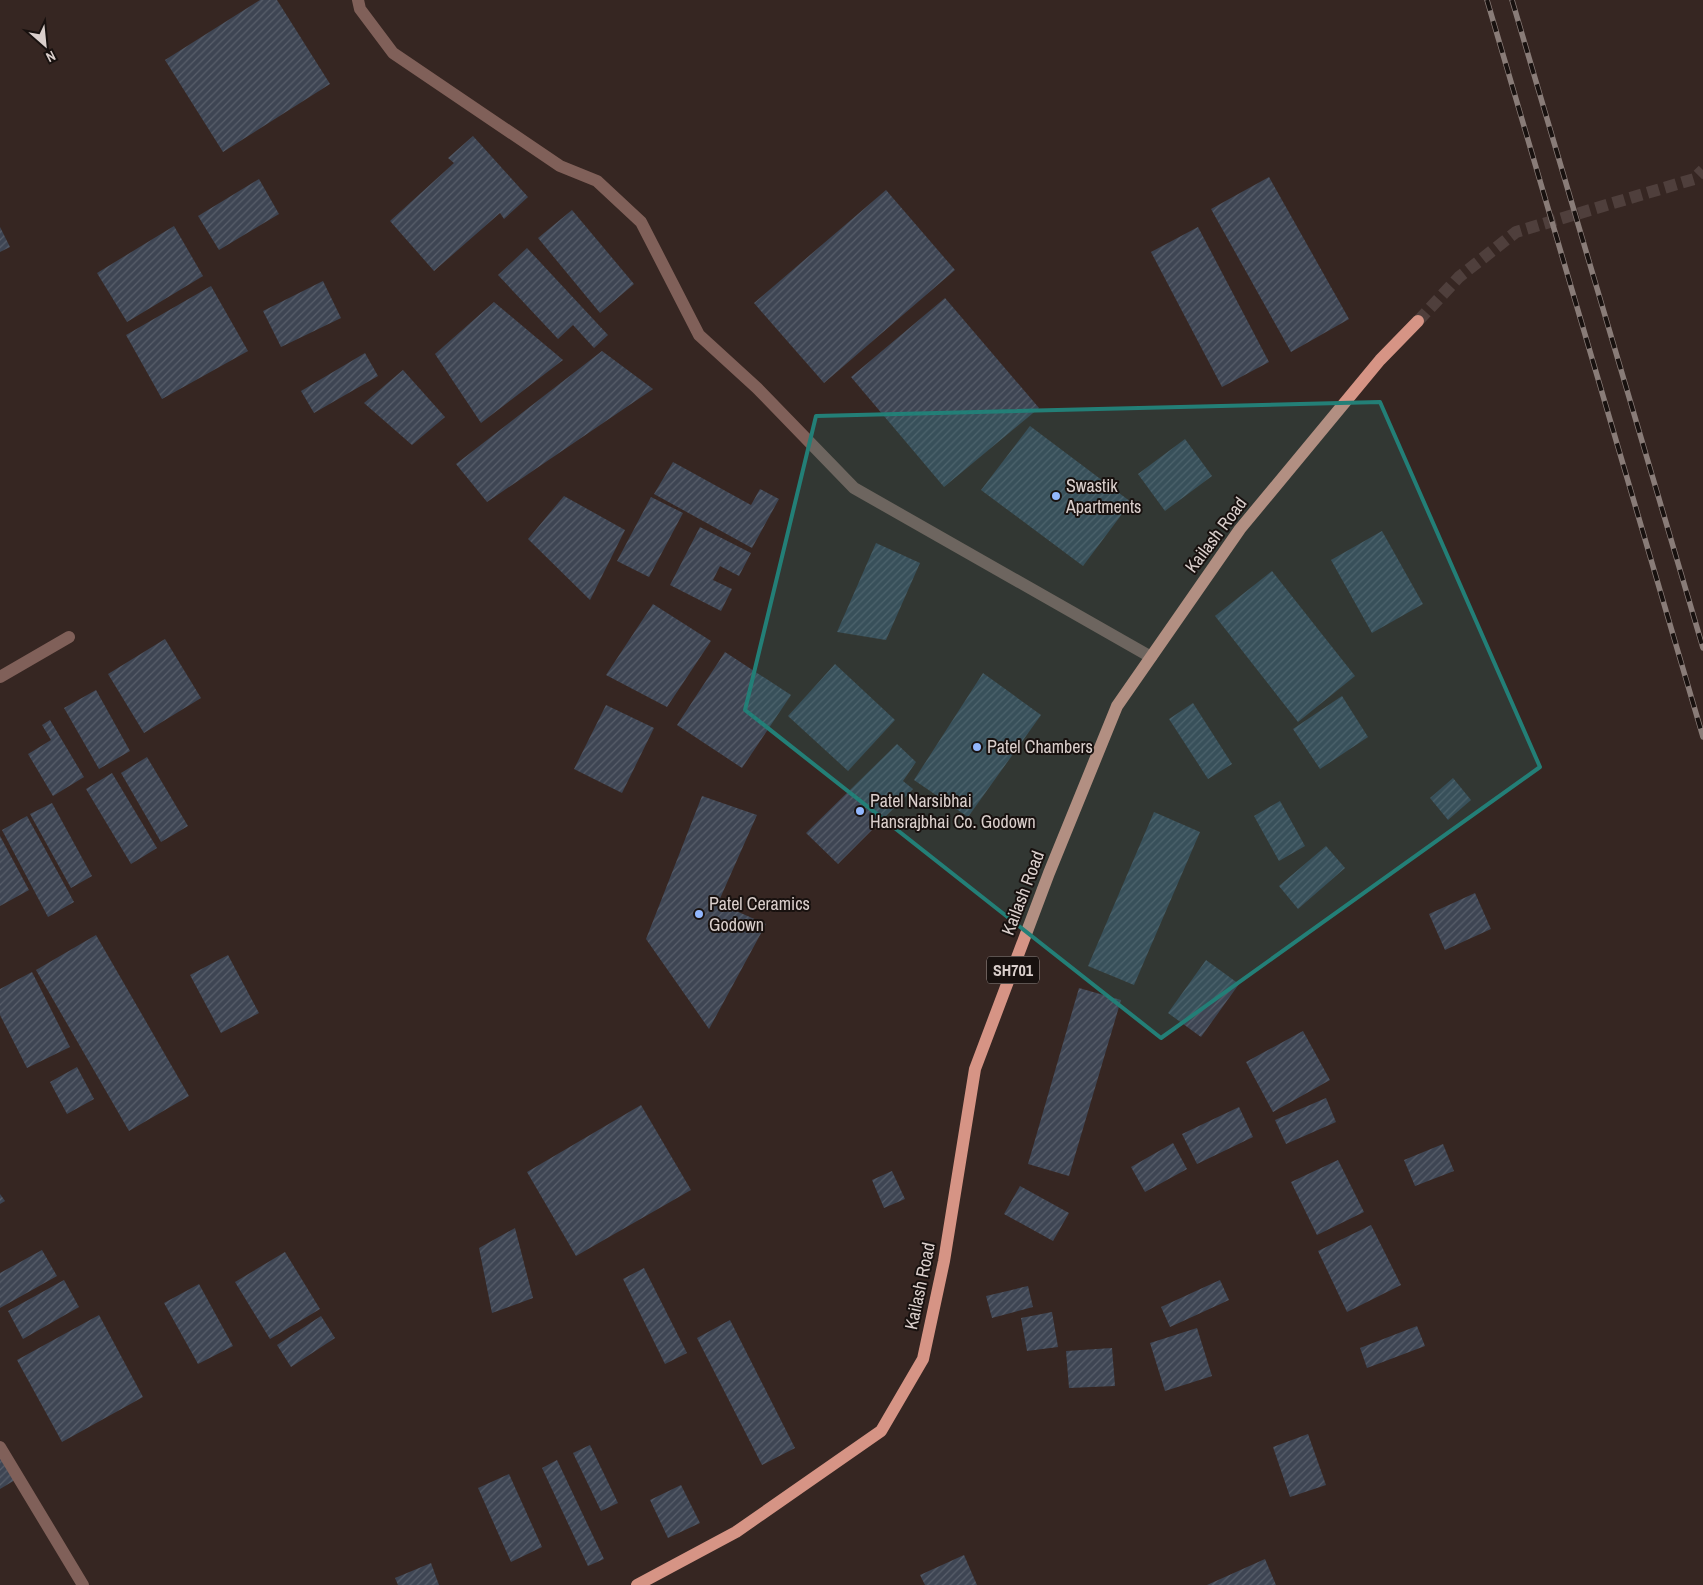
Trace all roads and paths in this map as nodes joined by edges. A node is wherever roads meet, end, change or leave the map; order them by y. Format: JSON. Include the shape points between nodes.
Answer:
{"nodes":[{"id":1,"x":358,"y":0,"type":"edge"},
{"id":2,"x":1418,"y":321,"type":"tunnel mouth"},
{"id":3,"x":69,"y":637,"type":"dead end"},
{"id":4,"x":1151,"y":656,"type":"junction"},
{"id":5,"x":0,"y":677,"type":"edge"},
{"id":6,"x":0,"y":1447,"type":"edge"},
{"id":7,"x":83,"y":1585,"type":"edge"},
{"id":8,"x":637,"y":1585,"type":"edge"}],
"edges":[{"from":1,"to":4,"type":"street","via":[[360,8],[393,53],[560,166],[597,181],[641,222],[699,335],[757,388],[854,488]]},
{"from":2,"to":4,"type":"main road","name":"Kailash Road","number":"SH701","via":[[1380,360],[1240,529]]},
{"from":3,"to":5,"type":"street"},
{"from":4,"to":8,"type":"main road","name":"Kailash Road","number":"SH701","via":[[1117,706],[975,1069],[944,1262],[923,1358],[881,1431],[736,1532]]},
{"from":6,"to":7,"type":"street"}]}
